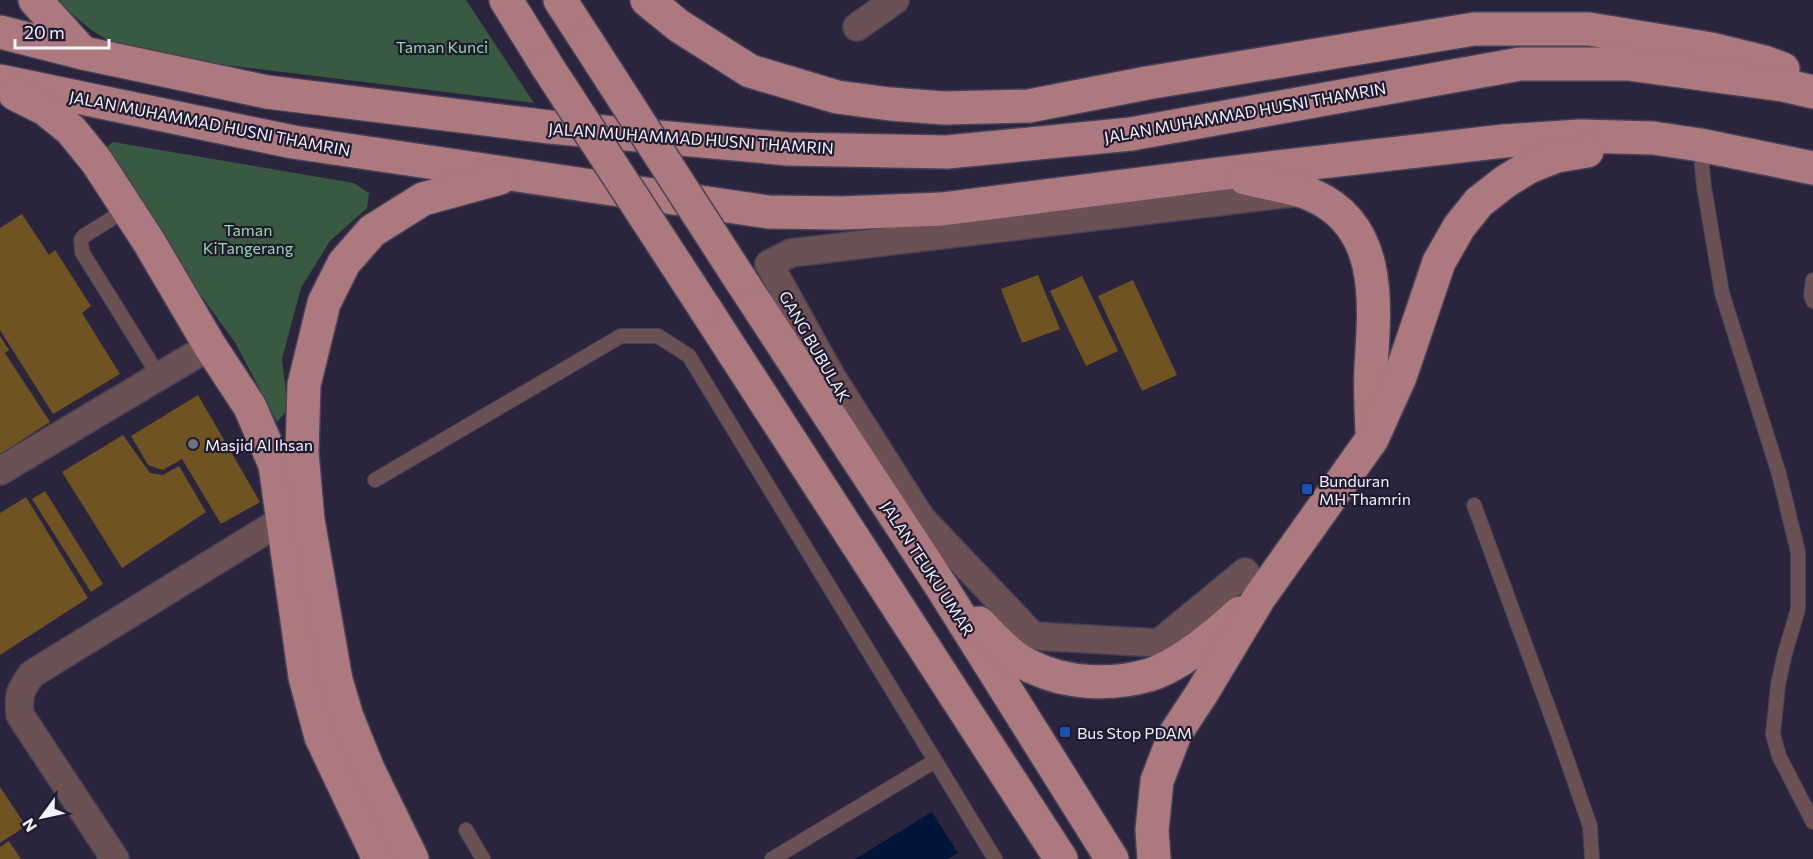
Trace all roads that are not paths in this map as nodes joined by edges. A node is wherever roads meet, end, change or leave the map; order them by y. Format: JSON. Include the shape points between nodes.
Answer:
{"nodes":[{"id":1,"x":35,"y":0,"type":"edge"},
{"id":2,"x":506,"y":0,"type":"edge"},
{"id":3,"x":560,"y":0,"type":"edge"},
{"id":4,"x":647,"y":0,"type":"edge"},
{"id":5,"x":895,"y":0,"type":"edge"},
{"id":6,"x":857,"y":27,"type":"dead end"},
{"id":7,"x":0,"y":32,"type":"edge"},
{"id":8,"x":83,"y":53,"type":"junction"},
{"id":9,"x":0,"y":81,"type":"edge"},
{"id":10,"x":1813,"y":82,"type":"edge"},
{"id":11,"x":0,"y":87,"type":"edge"},
{"id":12,"x":1813,"y":92,"type":"edge"},
{"id":13,"x":1653,"y":138,"type":"junction"},
{"id":14,"x":1700,"y":145,"type":"junction"},
{"id":15,"x":1813,"y":168,"type":"edge"},
{"id":16,"x":1226,"y":173,"type":"junction"},
{"id":17,"x":514,"y":174,"type":"junction"},
{"id":18,"x":1300,"y":192,"type":"junction"},
{"id":19,"x":127,"y":209,"type":"junction"},
{"id":20,"x":1813,"y":280,"type":"edge"},
{"id":21,"x":1812,"y":297,"type":"edge"},
{"id":22,"x":210,"y":346,"type":"junction"},
{"id":23,"x":159,"y":376,"type":"junction"},
{"id":24,"x":1372,"y":439,"type":"junction"},
{"id":25,"x":0,"y":471,"type":"edge"},
{"id":26,"x":375,"y":480,"type":"dead end"},
{"id":27,"x":1474,"y":505,"type":"dead end"},
{"id":28,"x":284,"y":519,"type":"junction"},
{"id":29,"x":941,"y":586,"type":"junction"},
{"id":30,"x":1259,"y":598,"type":"junction"},
{"id":31,"x":935,"y":761,"type":"junction"},
{"id":32,"x":1813,"y":822,"type":"edge"},
{"id":33,"x":466,"y":830,"type":"dead end"},
{"id":34,"x":115,"y":859,"type":"edge"},
{"id":35,"x":379,"y":859,"type":"edge"},
{"id":36,"x":412,"y":859,"type":"edge"},
{"id":37,"x":483,"y":859,"type":"edge"},
{"id":38,"x":772,"y":859,"type":"edge"},
{"id":39,"x":995,"y":859,"type":"edge"},
{"id":40,"x":1061,"y":859,"type":"edge"},
{"id":41,"x":1112,"y":859,"type":"edge"},
{"id":42,"x":1154,"y":859,"type":"edge"},
{"id":43,"x":1592,"y":859,"type":"edge"}],
"edges":[{"from":1,"to":8,"type":"main road"},
{"from":2,"to":40,"type":"main road","bridge":true},
{"from":3,"to":29,"type":"main road","name":"JALAN TEUKU UMAR","bridge":true},
{"from":4,"to":10,"type":"main road","via":[[679,26],[750,71],[837,97],[944,108],[1029,106],[1474,29],[1589,29],[1668,40],[1764,62]]},
{"from":5,"to":6,"type":"street"},
{"from":7,"to":8,"type":"main road","name":"JALAN MUHAMMAD HUSNI THAMRIN"},
{"from":8,"to":12,"type":"main road","name":"JALAN MUHAMMAD HUSNI THAMRIN","via":[[267,92],[550,127],[799,149],[947,152],[1131,134],[1520,64],[1628,64]]},
{"from":9,"to":17,"type":"main road","name":"JALAN MUHAMMAD HUSNI THAMRIN","via":[[293,142]]},
{"from":11,"to":19,"type":"main road","via":[[45,109],[71,130]]},
{"from":13,"to":14,"type":"main road","name":"JALAN MUHAMMAD HUSNI THAMRIN"},
{"from":13,"to":16,"type":"main road","name":"JALAN MUHAMMAD HUSNI THAMRIN","via":[[1580,136],[1515,141]]},
{"from":13,"to":24,"type":"main road","via":[[1557,156],[1529,167],[1479,202],[1439,262],[1400,377]]},
{"from":14,"to":15,"type":"main road","name":"JALAN MUHAMMAD HUSNI THAMRIN"},
{"from":14,"to":32,"type":"lane","via":[[1722,293],[1779,474],[1798,552],[1798,609],[1778,685],[1773,734],[1779,756]]},
{"from":16,"to":17,"type":"main road","name":"JALAN MUHAMMAD HUSNI THAMRIN","via":[[942,209],[842,213],[768,212]]},
{"from":16,"to":18,"type":"main road"},
{"from":17,"to":36,"type":"main road","via":[[423,199],[372,231],[344,263],[324,303],[304,385],[303,453],[308,520],[336,680],[368,769]]},
{"from":18,"to":24,"type":"main road","via":[[1340,213],[1360,239],[1371,272]]},
{"from":18,"to":30,"type":"street","name":"GANG BUBULAK","via":[[791,253],[768,264],[831,376],[921,518],[1033,636],[1159,643],[1245,572]]},
{"from":19,"to":22,"type":"main road"},
{"from":19,"to":23,"type":"lane","via":[[84,236],[80,246]]},
{"from":20,"to":21,"type":"lane"},
{"from":22,"to":23,"type":"street"},
{"from":22,"to":28,"type":"main road","via":[[250,407],[275,465]]},
{"from":23,"to":25,"type":"street"},
{"from":24,"to":30,"type":"main road"},
{"from":26,"to":31,"type":"lane","via":[[621,336],[658,336],[689,356]]},
{"from":27,"to":43,"type":"lane","via":[[1590,826]]},
{"from":28,"to":34,"type":"street","via":[[32,674],[23,686],[18,697],[20,715]]},
{"from":28,"to":35,"type":"main road","via":[[305,677],[316,720]]},
{"from":29,"to":30,"type":"main road","via":[[1009,652],[1031,667],[1063,678],[1101,683],[1149,675],[1168,666]]},
{"from":29,"to":41,"type":"main road","name":"JALAN TEUKU UMAR"},
{"from":30,"to":42,"type":"main road","via":[[1175,734],[1157,781],[1152,830]]},
{"from":31,"to":38,"type":"lane"},
{"from":31,"to":39,"type":"lane"},
{"from":33,"to":37,"type":"lane"}]}
